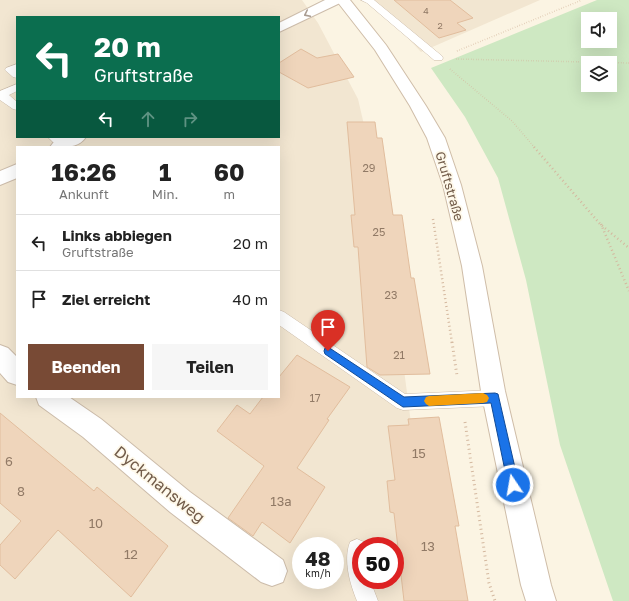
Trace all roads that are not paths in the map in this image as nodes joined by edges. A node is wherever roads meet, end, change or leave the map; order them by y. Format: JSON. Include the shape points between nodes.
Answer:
{"nodes":[{"id":1,"x":335,"y":0,"type":"edge"},
{"id":2,"x":343,"y":0,"type":"edge"},
{"id":3,"x":366,"y":0,"type":"edge"},
{"id":4,"x":280,"y":28,"type":"edge"},
{"id":5,"x":438,"y":58,"type":"road end"},
{"id":6,"x":16,"y":67,"type":"edge"},
{"id":7,"x":16,"y":74,"type":"edge"},
{"id":8,"x":16,"y":88,"type":"edge"},
{"id":9,"x":16,"y":106,"type":"edge"},
{"id":10,"x":16,"y":171,"type":"edge"},
{"id":11,"x":0,"y":179,"type":"edge"},
{"id":12,"x":280,"y":318,"type":"edge"},
{"id":13,"x":0,"y":356,"type":"edge"},
{"id":14,"x":16,"y":373,"type":"edge"},
{"id":15,"x":49,"y":398,"type":"edge"},
{"id":16,"x":495,"y":398,"type":"junction"},
{"id":17,"x":272,"y":571,"type":"dead end"},
{"id":18,"x":363,"y":589,"type":"edge"},
{"id":19,"x":368,"y":601,"type":"edge"},
{"id":20,"x":542,"y":601,"type":"edge"}],
"edges":[{"from":1,"to":4,"type":"main road","one_way":true},
{"from":2,"to":16,"type":"main road","name":"Gruftstraße","via":[[381,48],[436,138],[452,185],[472,266]]},
{"from":3,"to":5,"type":"lane"},
{"from":6,"to":7,"type":"lane","via":[[10,70]]},
{"from":8,"to":9,"type":"lane","via":[[1,95]]},
{"from":10,"to":11,"type":"main road"},
{"from":12,"to":16,"type":"lane","via":[[403,402]]},
{"from":13,"to":14,"type":"main road"},
{"from":15,"to":17,"type":"main road","name":"Dyckmansweg","via":[[92,428],[180,502]]},
{"from":16,"to":20,"type":"main road","name":"Gruftstraße"},
{"from":18,"to":19,"type":"lane"}]}
